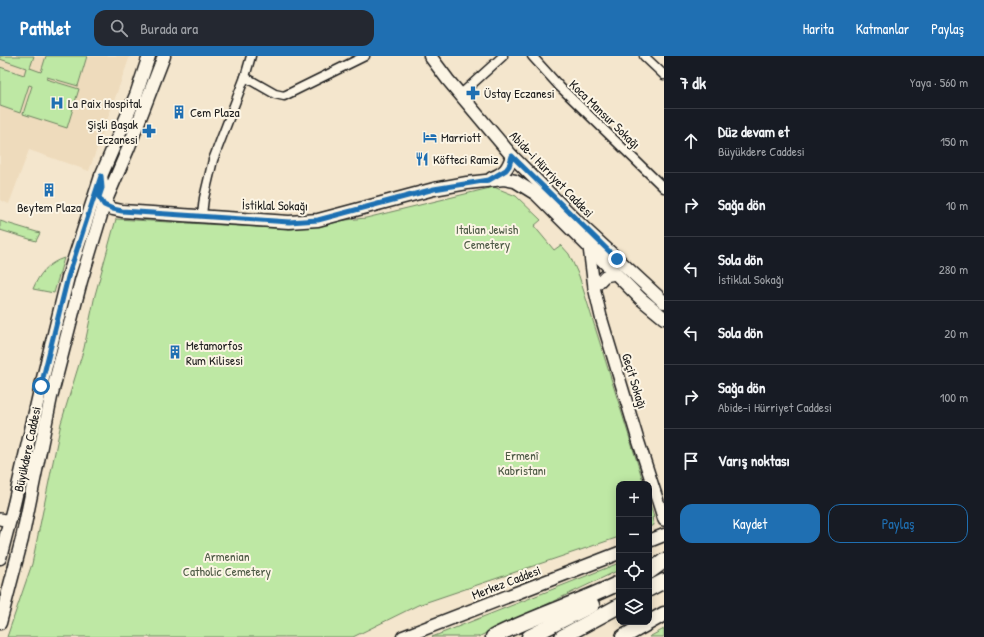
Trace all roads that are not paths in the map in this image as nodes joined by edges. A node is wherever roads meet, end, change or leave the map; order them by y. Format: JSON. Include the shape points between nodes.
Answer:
{"nodes":[{"id":1,"x":149,"y":56,"type":"edge"},
{"id":2,"x":164,"y":56,"type":"edge"},
{"id":3,"x":251,"y":56,"type":"edge"},
{"id":4,"x":365,"y":56,"type":"edge"},
{"id":5,"x":430,"y":56,"type":"edge"},
{"id":6,"x":503,"y":56,"type":"edge"},
{"id":7,"x":532,"y":56,"type":"edge"},
{"id":8,"x":644,"y":56,"type":"edge"},
{"id":9,"x":664,"y":75,"type":"edge"},
{"id":10,"x":245,"y":77,"type":"junction"},
{"id":11,"x":461,"y":94,"type":"junction"},
{"id":12,"x":512,"y":156,"type":"junction"},
{"id":13,"x":101,"y":176,"type":"junction"},
{"id":14,"x":489,"y":180,"type":"junction"},
{"id":15,"x":664,"y":188,"type":"edge"},
{"id":16,"x":104,"y":205,"type":"junction"},
{"id":17,"x":202,"y":215,"type":"junction"},
{"id":18,"x":586,"y":229,"type":"junction"},
{"id":19,"x":589,"y":247,"type":"junction"},
{"id":20,"x":615,"y":274,"type":"junction"},
{"id":21,"x":594,"y":287,"type":"junction"},
{"id":22,"x":664,"y":302,"type":"edge"},
{"id":23,"x":664,"y":318,"type":"edge"},
{"id":24,"x":5,"y":520,"type":"edge"},
{"id":25,"x":664,"y":520,"type":"edge"},
{"id":26,"x":25,"y":525,"type":"junction"},
{"id":27,"x":3,"y":533,"type":"edge"},
{"id":28,"x":664,"y":535,"type":"edge"},
{"id":29,"x":22,"y":539,"type":"junction"},
{"id":30,"x":652,"y":540,"type":"edge"},
{"id":31,"x":616,"y":553,"type":"edge"},
{"id":32,"x":0,"y":558,"type":"edge"},
{"id":33,"x":664,"y":560,"type":"edge"},
{"id":34,"x":652,"y":566,"type":"edge"},
{"id":35,"x":652,"y":570,"type":"edge"},
{"id":36,"x":664,"y":581,"type":"edge"},
{"id":37,"x":616,"y":584,"type":"edge"},
{"id":38,"x":651,"y":589,"type":"edge"},
{"id":39,"x":616,"y":592,"type":"edge"},
{"id":40,"x":616,"y":608,"type":"edge"},
{"id":41,"x":661,"y":616,"type":"edge"},
{"id":42,"x":0,"y":622,"type":"edge"},
{"id":43,"x":403,"y":637,"type":"edge"},
{"id":44,"x":493,"y":637,"type":"edge"},
{"id":45,"x":530,"y":637,"type":"edge"},
{"id":46,"x":562,"y":637,"type":"edge"},
{"id":47,"x":623,"y":637,"type":"edge"},
{"id":48,"x":632,"y":637,"type":"edge"}],
"edges":[{"from":1,"to":13,"type":"main road","name":"Büyükdere Caddesi","via":[[136,95]]},
{"from":2,"to":16,"type":"main road","name":"Büyükdere Caddesi"},
{"from":3,"to":10,"type":"street"},
{"from":4,"to":10,"type":"street","via":[[284,96],[275,94]]},
{"from":5,"to":11,"type":"main road","name":"Abide-i Hürriyet Caddesi"},
{"from":6,"to":11,"type":"street"},
{"from":7,"to":15,"type":"street","name":"Koca Mansur Sokağı","via":[[560,87]]},
{"from":8,"to":9,"type":"street"},
{"from":10,"to":17,"type":"street","via":[[213,160]]},
{"from":11,"to":12,"type":"main road","name":"Abide-i Hürriyet Caddesi"},
{"from":12,"to":14,"type":"main road","via":[[506,170]]},
{"from":12,"to":18,"type":"main road","name":"Abide-i Hürriyet Caddesi"},
{"from":13,"to":16,"type":"main road","via":[[102,188],[99,197]]},
{"from":13,"to":24,"type":"main road","name":"Büyükdere Caddesi","via":[[68,277]]},
{"from":14,"to":17,"type":"main road","name":"İstiklal Sokağı","via":[[434,189],[318,220],[289,222]]},
{"from":14,"to":19,"type":"main road","name":"Abide-i Hürriyet Caddesi","via":[[504,179],[525,186]]},
{"from":16,"to":17,"type":"main road","name":"İstiklal Sokağı","via":[[122,211]]},
{"from":16,"to":26,"type":"main road","name":"Büyükdere Caddesi","via":[[61,356]]},
{"from":18,"to":19,"type":"main road"},
{"from":18,"to":22,"type":"main road","name":"Abide-i Hürriyet Caddesi"},
{"from":19,"to":20,"type":"main road","name":"Abide-i Hürriyet Caddesi"},
{"from":19,"to":21,"type":"main road","name":"Geçit Sokağı"},
{"from":20,"to":21,"type":"main road","via":[[605,276]]},
{"from":20,"to":23,"type":"main road","name":"Abide-i Hürriyet Caddesi"},
{"from":21,"to":25,"type":"main road","name":"Geçit Sokağı","via":[[636,434]]},
{"from":24,"to":26,"type":"main road"},
{"from":24,"to":27,"type":"main road","name":"Büyükdere Caddesi"},
{"from":26,"to":29,"type":"main road","name":"Büyükdere Caddesi"},
{"from":27,"to":29,"type":"main road"},
{"from":27,"to":32,"type":"main road","name":"Büyükdere Caddesi"},
{"from":28,"to":30,"type":"main road"},
{"from":29,"to":42,"type":"main road","name":"Büyükdere Caddesi"},
{"from":31,"to":43,"type":"main road","name":"Merkez Caddesi"},
{"from":33,"to":34,"type":"highway"},
{"from":33,"to":35,"type":"highway"},
{"from":36,"to":38,"type":"highway"},
{"from":37,"to":44,"type":"highway"},
{"from":39,"to":45,"type":"highway"},
{"from":40,"to":46,"type":"highway"},
{"from":41,"to":47,"type":"highway"},
{"from":41,"to":48,"type":"highway"}]}
